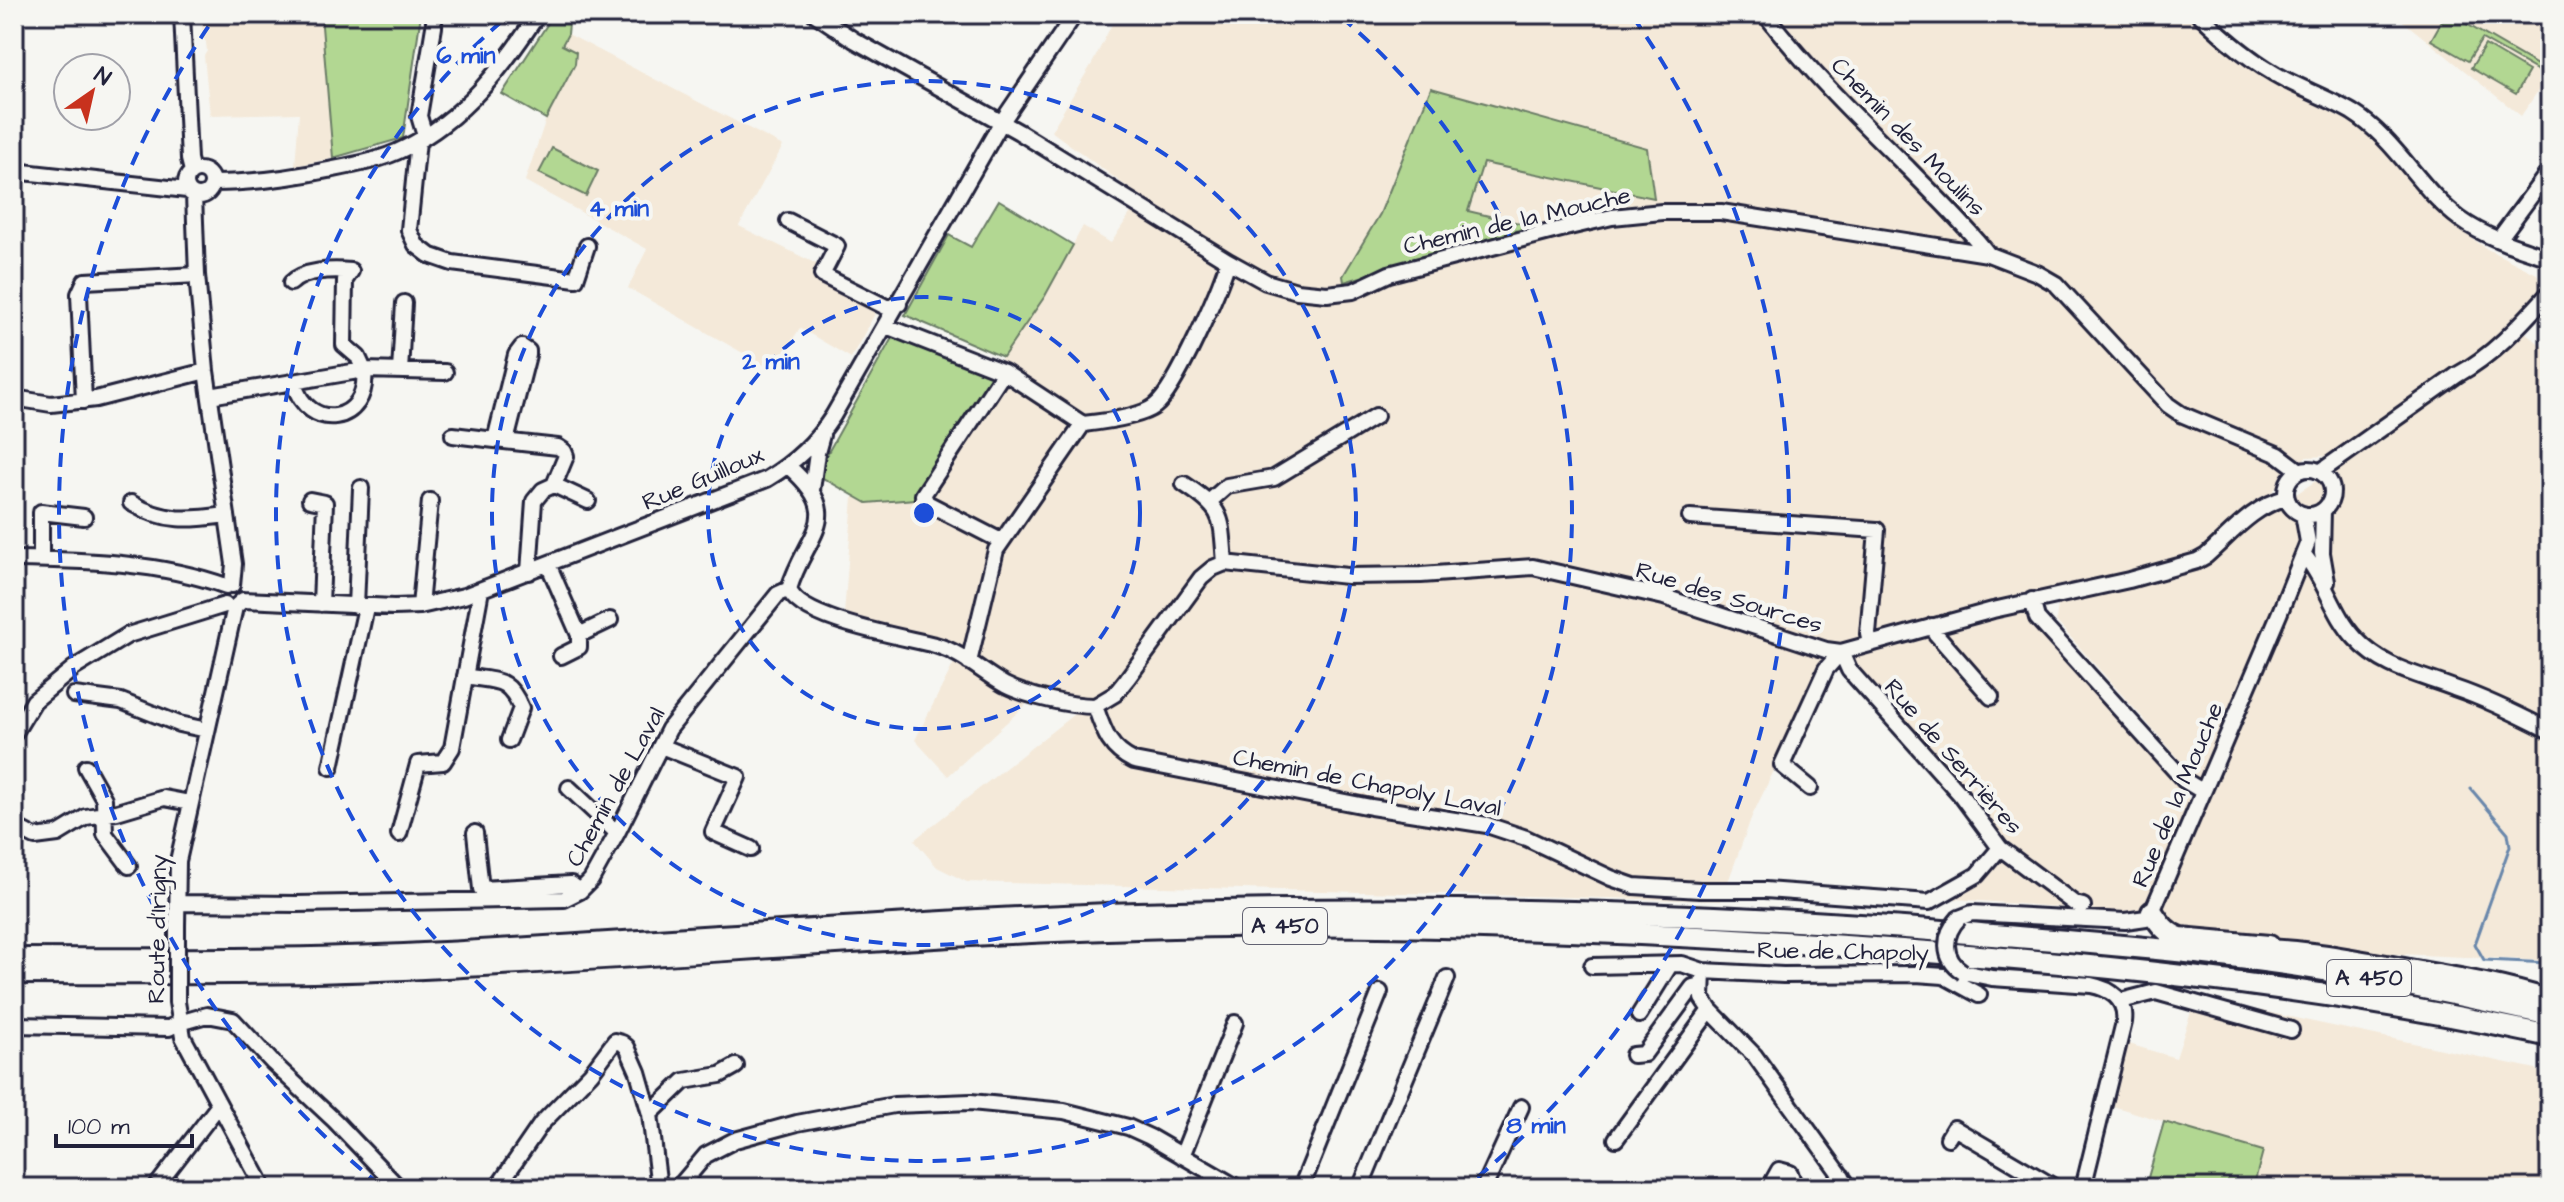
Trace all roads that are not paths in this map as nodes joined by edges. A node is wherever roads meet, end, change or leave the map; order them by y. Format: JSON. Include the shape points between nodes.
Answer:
{"nodes":[{"id":1,"x":182,"y":14,"type":"edge"},
{"id":2,"x":434,"y":14,"type":"edge"},
{"id":3,"x":538,"y":14,"type":"edge"},
{"id":4,"x":815,"y":14,"type":"edge"},
{"id":5,"x":1075,"y":14,"type":"edge"},
{"id":6,"x":1765,"y":14,"type":"edge"},
{"id":7,"x":2199,"y":14,"type":"edge"},
{"id":8,"x":1001,"y":123,"type":"junction"},
{"id":9,"x":421,"y":139,"type":"junction"},
{"id":10,"x":2550,"y":170,"type":"edge"},
{"id":11,"x":14,"y":171,"type":"edge"},
{"id":12,"x":192,"y":171,"type":"junction"},
{"id":13,"x":213,"y":183,"type":"junction"},
{"id":14,"x":190,"y":193,"type":"junction"},
{"id":15,"x":788,"y":221,"type":"dead end"},
{"id":16,"x":2499,"y":239,"type":"junction"},
{"id":17,"x":587,"y":246,"type":"dead end"},
{"id":18,"x":1988,"y":254,"type":"junction"},
{"id":19,"x":2550,"y":258,"type":"edge"},
{"id":20,"x":1228,"y":261,"type":"junction"},
{"id":21,"x":197,"y":275,"type":"junction"},
{"id":22,"x":291,"y":283,"type":"dead end"},
{"id":23,"x":2550,"y":292,"type":"edge"},
{"id":24,"x":404,"y":303,"type":"dead end"},
{"id":25,"x":899,"y":304,"type":"junction"},
{"id":26,"x":886,"y":326,"type":"junction"},
{"id":27,"x":364,"y":370,"type":"junction"},
{"id":28,"x":206,"y":371,"type":"junction"},
{"id":29,"x":400,"y":371,"type":"junction"},
{"id":30,"x":445,"y":372,"type":"dead end"},
{"id":31,"x":1004,"y":372,"type":"junction"},
{"id":32,"x":294,"y":383,"type":"junction"},
{"id":33,"x":210,"y":396,"type":"junction"},
{"id":34,"x":14,"y":398,"type":"edge"},
{"id":35,"x":84,"y":401,"type":"junction"},
{"id":36,"x":1376,"y":416,"type":"dead end"},
{"id":37,"x":1083,"y":424,"type":"junction"},
{"id":38,"x":824,"y":429,"type":"junction"},
{"id":39,"x":453,"y":435,"type":"dead end"},
{"id":40,"x":500,"y":441,"type":"junction"},
{"id":41,"x":2357,"y":446,"type":"junction"},
{"id":42,"x":788,"y":466,"type":"junction"},
{"id":43,"x":2320,"y":472,"type":"junction"},
{"id":44,"x":2295,"y":474,"type":"junction"},
{"id":45,"x":1184,"y":484,"type":"dead end"},
{"id":46,"x":554,"y":485,"type":"junction"},
{"id":47,"x":2330,"y":485,"type":"junction"},
{"id":48,"x":361,"y":488,"type":"dead end"},
{"id":49,"x":812,"y":490,"type":"junction"},
{"id":50,"x":2286,"y":498,"type":"junction"},
{"id":51,"x":310,"y":500,"type":"dead end"},
{"id":52,"x":430,"y":501,"type":"dead end"},
{"id":53,"x":588,"y":501,"type":"dead end"},
{"id":54,"x":1210,"y":501,"type":"junction"},
{"id":55,"x":131,"y":503,"type":"dead end"},
{"id":56,"x":2323,"y":510,"type":"junction"},
{"id":57,"x":2303,"y":514,"type":"junction"},
{"id":58,"x":227,"y":515,"type":"junction"},
{"id":59,"x":84,"y":517,"type":"dead end"},
{"id":60,"x":1690,"y":517,"type":"dead end"},
{"id":61,"x":1001,"y":541,"type":"junction"},
{"id":62,"x":2322,"y":541,"type":"junction"},
{"id":63,"x":2307,"y":558,"type":"junction"},
{"id":64,"x":17,"y":559,"type":"edge"},
{"id":65,"x":41,"y":559,"type":"junction"},
{"id":66,"x":1225,"y":563,"type":"junction"},
{"id":67,"x":548,"y":564,"type":"junction"},
{"id":68,"x":529,"y":572,"type":"junction"},
{"id":69,"x":14,"y":574,"type":"edge"},
{"id":70,"x":229,"y":586,"type":"junction"},
{"id":71,"x":789,"y":589,"type":"junction"},
{"id":72,"x":481,"y":590,"type":"junction"},
{"id":73,"x":2329,"y":598,"type":"junction"},
{"id":74,"x":2032,"y":600,"type":"junction"},
{"id":75,"x":234,"y":604,"type":"junction"},
{"id":76,"x":321,"y":604,"type":"junction"},
{"id":77,"x":420,"y":606,"type":"junction"},
{"id":78,"x":361,"y":607,"type":"junction"},
{"id":79,"x":610,"y":620,"type":"dead end"},
{"id":80,"x":1932,"y":626,"type":"junction"},
{"id":81,"x":579,"y":635,"type":"junction"},
{"id":82,"x":1870,"y":644,"type":"junction"},
{"id":83,"x":1841,"y":652,"type":"junction"},
{"id":84,"x":561,"y":656,"type":"dead end"},
{"id":85,"x":969,"y":662,"type":"junction"},
{"id":86,"x":465,"y":676,"type":"junction"},
{"id":87,"x":74,"y":695,"type":"dead end"},
{"id":88,"x":1991,"y":697,"type":"dead end"},
{"id":89,"x":1095,"y":706,"type":"junction"},
{"id":90,"x":207,"y":730,"type":"junction"},
{"id":91,"x":2550,"y":731,"type":"edge"},
{"id":92,"x":14,"y":734,"type":"edge"},
{"id":93,"x":509,"y":740,"type":"dead end"},
{"id":94,"x":661,"y":746,"type":"junction"},
{"id":95,"x":86,"y":767,"type":"dead end"},
{"id":96,"x":331,"y":767,"type":"dead end"},
{"id":97,"x":569,"y":788,"type":"dead end"},
{"id":98,"x":1810,"y":788,"type":"dead end"},
{"id":99,"x":2202,"y":791,"type":"junction"},
{"id":100,"x":190,"y":803,"type":"junction"},
{"id":101,"x":104,"y":814,"type":"junction"},
{"id":102,"x":15,"y":830,"type":"edge"},
{"id":103,"x":475,"y":833,"type":"dead end"},
{"id":104,"x":617,"y":833,"type":"junction"},
{"id":105,"x":399,"y":834,"type":"dead end"},
{"id":106,"x":2000,"y":848,"type":"junction"},
{"id":107,"x":751,"y":849,"type":"dead end"},
{"id":108,"x":129,"y":866,"type":"dead end"},
{"id":109,"x":580,"y":891,"type":"junction"},
{"id":110,"x":178,"y":903,"type":"junction"},
{"id":111,"x":2083,"y":906,"type":"dead end"},
{"id":112,"x":2152,"y":912,"type":"junction"},
{"id":113,"x":2284,"y":950,"type":"junction"},
{"id":114,"x":2185,"y":953,"type":"junction"},
{"id":115,"x":14,"y":959,"type":"edge"},
{"id":116,"x":1670,"y":965,"type":"junction"},
{"id":117,"x":1592,"y":966,"type":"dead end"},
{"id":118,"x":14,"y":973,"type":"edge"},
{"id":119,"x":1447,"y":978,"type":"dead end"},
{"id":120,"x":1702,"y":979,"type":"junction"},
{"id":121,"x":1380,"y":992,"type":"dead end"},
{"id":122,"x":2525,"y":993,"type":"junction"},
{"id":123,"x":2550,"y":994,"type":"edge"},
{"id":124,"x":1979,"y":995,"type":"dead end"},
{"id":125,"x":2121,"y":1001,"type":"junction"},
{"id":126,"x":2550,"y":1001,"type":"edge"},
{"id":127,"x":1710,"y":1010,"type":"junction"},
{"id":128,"x":1639,"y":1015,"type":"dead end"},
{"id":129,"x":2550,"y":1015,"type":"edge"},
{"id":130,"x":1422,"y":1020,"type":"dead end"},
{"id":131,"x":179,"y":1023,"type":"junction"},
{"id":132,"x":1235,"y":1023,"type":"dead end"},
{"id":133,"x":14,"y":1025,"type":"edge"},
{"id":134,"x":2508,"y":1027,"type":"junction"},
{"id":135,"x":2291,"y":1030,"type":"dead end"},
{"id":136,"x":2550,"y":1036,"type":"edge"},
{"id":137,"x":2550,"y":1045,"type":"edge"},
{"id":138,"x":1633,"y":1055,"type":"dead end"},
{"id":139,"x":736,"y":1066,"type":"dead end"},
{"id":140,"x":219,"y":1105,"type":"junction"},
{"id":141,"x":1521,"y":1107,"type":"dead end"},
{"id":142,"x":650,"y":1114,"type":"junction"},
{"id":143,"x":1948,"y":1138,"type":"dead end"},
{"id":144,"x":1616,"y":1139,"type":"dead end"},
{"id":145,"x":1182,"y":1156,"type":"junction"},
{"id":146,"x":1846,"y":1182,"type":"edge"},
{"id":147,"x":155,"y":1188,"type":"edge"},
{"id":148,"x":264,"y":1188,"type":"edge"},
{"id":149,"x":399,"y":1188,"type":"edge"},
{"id":150,"x":497,"y":1188,"type":"edge"},
{"id":151,"x":659,"y":1188,"type":"edge"},
{"id":152,"x":678,"y":1188,"type":"edge"},
{"id":153,"x":1238,"y":1188,"type":"edge"},
{"id":154,"x":1301,"y":1188,"type":"edge"},
{"id":155,"x":1352,"y":1188,"type":"edge"},
{"id":156,"x":1360,"y":1188,"type":"edge"},
{"id":157,"x":1484,"y":1188,"type":"edge"},
{"id":158,"x":1778,"y":1188,"type":"edge"},
{"id":159,"x":1795,"y":1188,"type":"edge"},
{"id":160,"x":1828,"y":1188,"type":"edge"},
{"id":161,"x":2056,"y":1188,"type":"edge"},
{"id":162,"x":2083,"y":1188,"type":"edge"}],
"edges":[{"from":1,"to":12,"type":"street"},
{"from":2,"to":9,"type":"street","via":[[419,116]]},
{"from":3,"to":9,"type":"street","via":[[475,98]]},
{"from":4,"to":8,"type":"street","name":"Chemin de la Mouche"},
{"from":5,"to":8,"type":"street","name":"Rue Guilloux"},
{"from":6,"to":18,"type":"street","name":"Chemin des Moulins","via":[[1825,86]]},
{"from":7,"to":16,"type":"street","via":[[2262,66],[2352,112],[2377,131],[2459,219]]},
{"from":8,"to":20,"type":"street","name":"Chemin de la Mouche"},
{"from":8,"to":25,"type":"street","name":"Rue Guilloux"},
{"from":9,"to":13,"type":"street","via":[[362,163],[279,180]]},
{"from":9,"to":17,"type":"street","via":[[409,230],[429,255],[452,263],[576,279]]},
{"from":10,"to":16,"type":"street"},
{"from":11,"to":14,"type":"street"},
{"from":12,"to":13,"type":"street","via":[[207,172]]},
{"from":12,"to":14,"type":"street","via":[[186,180]]},
{"from":13,"to":14,"type":"street","via":[[206,194]]},
{"from":14,"to":21,"type":"street","name":"Route d'Irigny"},
{"from":15,"to":25,"type":"street","via":[[837,246],[822,275],[888,308]]},
{"from":16,"to":19,"type":"street"},
{"from":18,"to":20,"type":"street","name":"Chemin de la Mouche","via":[[1721,212],[1677,212],[1612,217],[1565,228],[1389,274],[1353,291],[1327,294],[1281,287]]},
{"from":18,"to":44,"type":"street","name":"Chemin de la Mouche","via":[[2056,284],[2168,405],[2279,455]]},
{"from":20,"to":37,"type":"street","via":[[1164,398],[1151,409]]},
{"from":21,"to":28,"type":"street","name":"Route d'Irigny"},
{"from":21,"to":35,"type":"street","via":[[85,281],[79,294]]},
{"from":22,"to":27,"type":"street","via":[[298,276],[351,271],[345,280],[344,345]]},
{"from":23,"to":41,"type":"street","via":[[2476,365]]},
{"from":24,"to":29,"type":"street"},
{"from":25,"to":26,"type":"street","name":"Rue Guilloux"},
{"from":26,"to":31,"type":"street"},
{"from":26,"to":38,"type":"street","name":"Rue Guilloux"},
{"from":27,"to":29,"type":"street"},
{"from":27,"to":32,"type":"street"},
{"from":27,"to":32,"type":"street","via":[[362,396],[336,415],[309,409]]},
{"from":28,"to":33,"type":"street","name":"Route d'Irigny"},
{"from":28,"to":35,"type":"street"},
{"from":29,"to":30,"type":"street"},
{"from":31,"to":37,"type":"street"},
{"from":31,"to":61,"type":"street","via":[[923,495],[927,503]]},
{"from":32,"to":33,"type":"street"},
{"from":33,"to":58,"type":"street","name":"Route d'Irigny"},
{"from":34,"to":35,"type":"street","via":[[51,404]]},
{"from":36,"to":54,"type":"street","via":[[1274,478],[1227,486]]},
{"from":37,"to":61,"type":"street"},
{"from":38,"to":42,"type":"street","name":"Rue Guilloux"},
{"from":38,"to":49,"type":"street","name":"Chemin de Laval"},
{"from":39,"to":40,"type":"street"},
{"from":40,"to":40,"type":"street","via":[[516,355],[522,347],[528,355]]},
{"from":40,"to":46,"type":"street","via":[[564,451]]},
{"from":41,"to":43,"type":"street"},
{"from":41,"to":47,"type":"street"},
{"from":42,"to":49,"type":"street"},
{"from":42,"to":67,"type":"street","name":"Rue Guilloux","via":[[767,479]]},
{"from":43,"to":44,"type":"street"},
{"from":43,"to":47,"type":"street"},
{"from":44,"to":50,"type":"street"},
{"from":45,"to":54,"type":"street"},
{"from":46,"to":53,"type":"street"},
{"from":46,"to":68,"type":"street","via":[[534,501]]},
{"from":47,"to":56,"type":"street","via":[[2330,501]]},
{"from":48,"to":78,"type":"street"},
{"from":49,"to":71,"type":"street","name":"Chemin de Laval","via":[[820,506],[819,520]]},
{"from":50,"to":57,"type":"street"},
{"from":50,"to":74,"type":"street","name":"Rue des Sources","via":[[2256,511],[2197,561]]},
{"from":51,"to":76,"type":"street","via":[[325,503]]},
{"from":52,"to":77,"type":"street"},
{"from":54,"to":66,"type":"street","via":[[1221,516]]},
{"from":55,"to":58,"type":"street","via":[[185,521]]},
{"from":56,"to":57,"type":"street"},
{"from":56,"to":62,"type":"street"},
{"from":57,"to":63,"type":"street","name":"Rue de la Mouche","via":[[2309,535]]},
{"from":58,"to":70,"type":"street","name":"Route d'Irigny","via":[[234,564]]},
{"from":59,"to":65,"type":"street","via":[[41,512]]},
{"from":60,"to":82,"type":"street","via":[[1877,530]]},
{"from":61,"to":85,"type":"street"},
{"from":62,"to":63,"type":"street","name":"Rue de la Mouche"},
{"from":62,"to":73,"type":"street"},
{"from":63,"to":73,"type":"street"},
{"from":63,"to":99,"type":"street","name":"Rue de la Mouche","via":[[2289,584]]},
{"from":64,"to":65,"type":"street"},
{"from":64,"to":69,"type":"street"},
{"from":65,"to":70,"type":"street","via":[[157,568]]},
{"from":66,"to":83,"type":"street","name":"Rue des Sources","via":[[1360,576],[1533,567],[1664,597]]},
{"from":66,"to":89,"type":"street","via":[[1201,578],[1115,694]]},
{"from":67,"to":68,"type":"street","name":"Rue Guilloux"},
{"from":67,"to":81,"type":"street"},
{"from":68,"to":72,"type":"street","name":"Rue Guilloux"},
{"from":70,"to":75,"type":"street","name":"Route d'Irigny","via":[[220,596]]},
{"from":71,"to":85,"type":"street","via":[[793,598],[828,618],[936,645]]},
{"from":71,"to":94,"type":"street","name":"Chemin de Laval","via":[[778,594],[669,729]]},
{"from":72,"to":77,"type":"street","name":"Rue Guilloux"},
{"from":72,"to":86,"type":"street"},
{"from":73,"to":91,"type":"street","via":[[2354,638],[2391,667],[2456,688]]},
{"from":74,"to":80,"type":"street","name":"Rue des Sources"},
{"from":74,"to":99,"type":"street","via":[[2037,618],[2184,780]]},
{"from":75,"to":76,"type":"street","name":"Rue Guilloux"},
{"from":75,"to":90,"type":"street","name":"Route d'Irigny"},
{"from":75,"to":92,"type":"street","via":[[128,635],[74,668],[34,701]]},
{"from":76,"to":78,"type":"street","name":"Rue Guilloux"},
{"from":77,"to":78,"type":"street","name":"Rue Guilloux"},
{"from":78,"to":96,"type":"street"},
{"from":79,"to":81,"type":"street"},
{"from":80,"to":82,"type":"street","name":"Rue des Sources"},
{"from":80,"to":88,"type":"street"},
{"from":81,"to":84,"type":"street","via":[[579,647]]},
{"from":82,"to":83,"type":"street","name":"Rue des Sources"},
{"from":83,"to":98,"type":"street","via":[[1826,669],[1782,765]]},
{"from":83,"to":106,"type":"street","name":"Rue de Serrières","via":[[1849,670],[1960,794]]},
{"from":85,"to":89,"type":"street","via":[[1016,690]]},
{"from":86,"to":93,"type":"street","via":[[514,690],[521,708]]},
{"from":86,"to":105,"type":"street","via":[[452,748],[443,762],[418,764]]},
{"from":87,"to":90,"type":"street","via":[[121,701]]},
{"from":89,"to":106,"type":"street","name":"Chemin de Chapoly Laval","via":[[1117,753],[1134,761],[1487,825],[1634,886],[1929,902],[1977,875]]},
{"from":90,"to":100,"type":"street","name":"Route d'Irigny"},
{"from":94,"to":104,"type":"street","name":"Chemin de Laval"},
{"from":94,"to":107,"type":"street","via":[[738,777],[713,832]]},
{"from":95,"to":101,"type":"street","via":[[104,799]]},
{"from":97,"to":104,"type":"street"},
{"from":99,"to":112,"type":"street","name":"Rue de la Mouche"},
{"from":100,"to":101,"type":"street","via":[[164,798]]},
{"from":100,"to":110,"type":"street","name":"Route d'Irigny","via":[[178,861]]},
{"from":101,"to":102,"type":"street","via":[[86,817],[58,834],[35,837]]},
{"from":101,"to":108,"type":"street","via":[[105,834]]},
{"from":103,"to":109,"type":"street","via":[[481,889],[571,884]]},
{"from":104,"to":109,"type":"street","name":"Chemin de Laval"},
{"from":106,"to":111,"type":"street","name":"Rue de Serrières"},
{"from":109,"to":110,"type":"street","name":"Chemin de Laval","via":[[564,899]]},
{"from":110,"to":131,"type":"street","name":"Route d'Irigny","bridge":true},
{"from":112,"to":113,"type":"highway","via":[[2180,938],[2262,943]]},
{"from":112,"to":125,"type":"street","name":"Rue de la Mouche","bridge":true,"via":[[2125,921],[1972,913],[1959,918],[1948,932],[1947,948],[1963,972],[2103,987]]},
{"from":113,"to":114,"type":"highway","via":[[2200,947]]},
{"from":113,"to":122,"type":"highway"},
{"from":114,"to":115,"type":"highway","number":"A 450","via":[[1901,927],[1678,914],[1375,910],[974,920],[416,954]]},
{"from":114,"to":129,"type":"highway","number":"A 450","via":[[2435,989]]},
{"from":116,"to":117,"type":"street","name":"Rue de Chapoly"},
{"from":116,"to":120,"type":"street","name":"Rue de Chapoly","via":[[1682,964]]},
{"from":116,"to":128,"type":"street"},
{"from":118,"to":134,"type":"highway","number":"A 450","via":[[417,969],[1139,928],[1472,926],[1998,956],[2282,987]]},
{"from":119,"to":156,"type":"street"},
{"from":120,"to":124,"type":"street","name":"Rue de Chapoly","via":[[1916,974],[1944,976]]},
{"from":120,"to":127,"type":"street","via":[[1702,998]]},
{"from":120,"to":138,"type":"street","via":[[1644,1054]]},
{"from":121,"to":154,"type":"street"},
{"from":122,"to":123,"type":"highway"},
{"from":122,"to":126,"type":"highway"},
{"from":125,"to":135,"type":"street","via":[[2156,992]]},
{"from":125,"to":162,"type":"street","via":[[2124,1022]]},
{"from":127,"to":144,"type":"street"},
{"from":127,"to":146,"type":"street","via":[[1755,1056]]},
{"from":130,"to":155,"type":"street"},
{"from":131,"to":133,"type":"street","via":[[169,1028]]},
{"from":131,"to":140,"type":"street","name":"Route d'Irigny"},
{"from":131,"to":149,"type":"street","via":[[207,1015],[233,1020]]},
{"from":132,"to":145,"type":"street"},
{"from":134,"to":136,"type":"highway","number":"A 450"},
{"from":134,"to":137,"type":"highway"},
{"from":139,"to":142,"type":"street","via":[[720,1075],[684,1081]]},
{"from":140,"to":147,"type":"street"},
{"from":140,"to":148,"type":"street","name":"Route d'Irigny"},
{"from":141,"to":157,"type":"street"},
{"from":142,"to":150,"type":"street","via":[[627,1047],[615,1041],[541,1124]]},
{"from":142,"to":151,"type":"street"},
{"from":143,"to":161,"type":"street","via":[[1954,1128]]},
{"from":145,"to":152,"type":"street","via":[[1128,1127],[1064,1111],[971,1102],[894,1105],[797,1123],[719,1146]]},
{"from":145,"to":153,"type":"street"},
{"from":146,"to":160,"type":"street"},
{"from":158,"to":159,"type":"street","via":[[1775,1174],[1786,1170]]}]}
